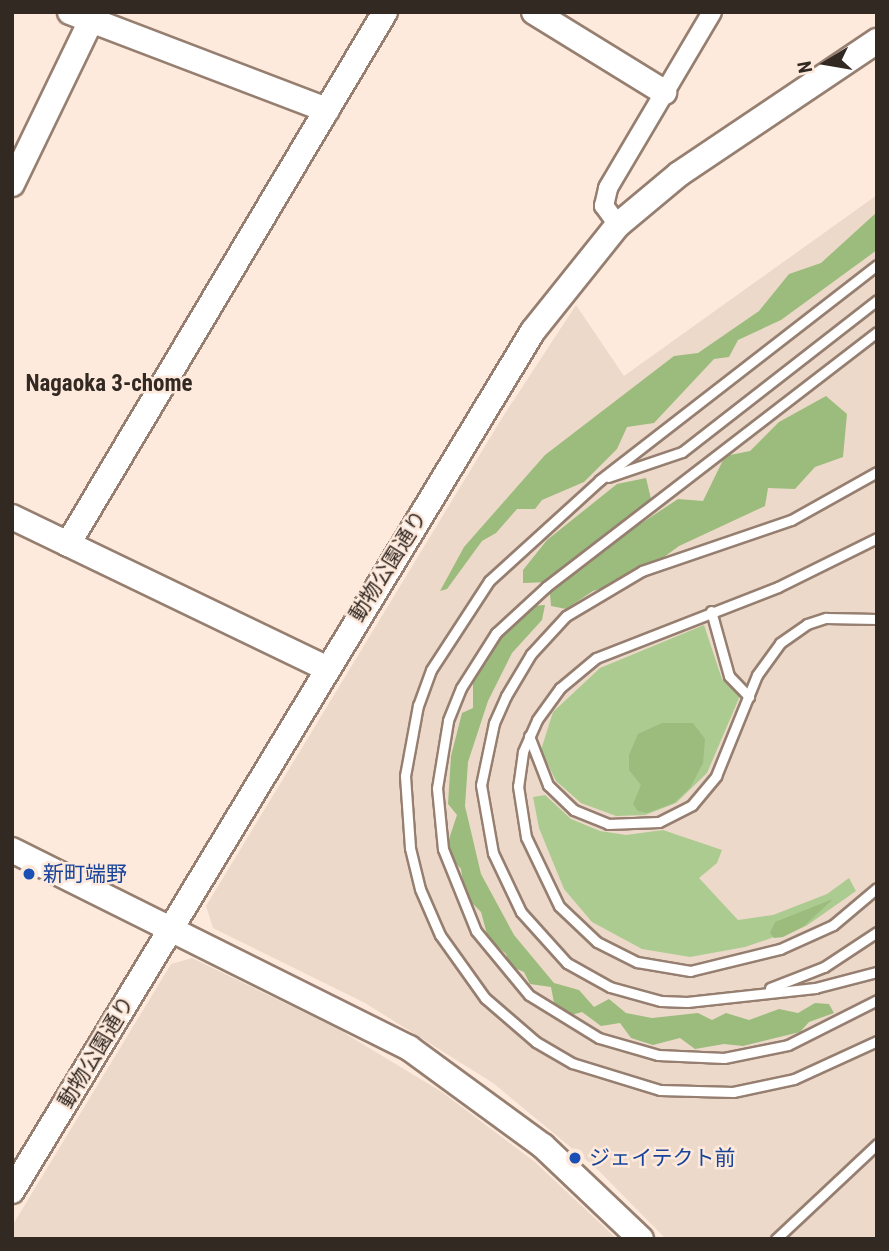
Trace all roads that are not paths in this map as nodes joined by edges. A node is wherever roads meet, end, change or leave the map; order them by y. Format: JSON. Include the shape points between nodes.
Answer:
{"nodes":[{"id":1,"x":385,"y":12,"type":"edge"},
{"id":2,"x":534,"y":12,"type":"edge"},
{"id":3,"x":712,"y":12,"type":"edge"},
{"id":4,"x":85,"y":15,"type":"edge"},
{"id":5,"x":877,"y":41,"type":"edge"},
{"id":6,"x":664,"y":92,"type":"junction"},
{"id":7,"x":327,"y":110,"type":"junction"},
{"id":8,"x":12,"y":184,"type":"edge"},
{"id":9,"x":618,"y":225,"type":"junction"},
{"id":10,"x":877,"y":265,"type":"edge"},
{"id":11,"x":877,"y":300,"type":"edge"},
{"id":12,"x":877,"y":332,"type":"edge"},
{"id":13,"x":877,"y":472,"type":"edge"},
{"id":14,"x":600,"y":480,"type":"junction"},
{"id":15,"x":12,"y":517,"type":"edge"},
{"id":16,"x":877,"y":538,"type":"edge"},
{"id":17,"x":68,"y":544,"type":"junction"},
{"id":18,"x":711,"y":611,"type":"junction"},
{"id":19,"x":877,"y":619,"type":"edge"},
{"id":20,"x":326,"y":667,"type":"junction"},
{"id":21,"x":749,"y":697,"type":"junction"},
{"id":22,"x":529,"y":736,"type":"junction"},
{"id":23,"x":12,"y":850,"type":"edge"},
{"id":24,"x":877,"y":888,"type":"edge"},
{"id":25,"x":172,"y":926,"type":"junction"},
{"id":26,"x":877,"y":932,"type":"edge"},
{"id":27,"x":877,"y":972,"type":"edge"},
{"id":28,"x":758,"y":993,"type":"junction"},
{"id":29,"x":877,"y":1000,"type":"edge"},
{"id":30,"x":877,"y":1041,"type":"edge"},
{"id":31,"x":877,"y":1144,"type":"edge"},
{"id":32,"x":12,"y":1191,"type":"edge"},
{"id":33,"x":641,"y":1239,"type":"edge"},
{"id":34,"x":776,"y":1239,"type":"edge"}],
"edges":[{"from":1,"to":7,"type":"street"},
{"from":2,"to":6,"type":"street"},
{"from":3,"to":6,"type":"street"},
{"from":4,"to":7,"type":"street"},
{"from":4,"to":8,"type":"street"},
{"from":5,"to":9,"type":"street","name":"動物公園通り","via":[[679,174]]},
{"from":6,"to":9,"type":"street","via":[[608,188],[604,206]]},
{"from":7,"to":17,"type":"street"},
{"from":9,"to":20,"type":"street","name":"動物公園通り","via":[[533,331]]},
{"from":10,"to":14,"type":"lane"},
{"from":11,"to":14,"type":"lane","via":[[682,452]]},
{"from":12,"to":29,"type":"lane","via":[[547,587],[496,633],[466,678],[448,722],[437,788],[445,858],[475,931],[529,995],[599,1038],[659,1055],[724,1058],[788,1045]]},
{"from":13,"to":28,"type":"lane","via":[[791,520],[642,571],[566,616],[531,654],[498,714],[487,748],[481,785],[493,853],[521,912],[567,963],[610,987],[661,1001],[723,1000]]},
{"from":14,"to":30,"type":"lane","via":[[489,581],[447,640],[418,705],[405,776],[406,815],[420,889],[440,935],[485,998],[536,1042],[572,1063],[629,1084],[689,1093],[757,1088],[819,1070]]},
{"from":15,"to":17,"type":"street"},
{"from":16,"to":18,"type":"lane","via":[[803,576]]},
{"from":17,"to":20,"type":"street"},
{"from":18,"to":21,"type":"lane","via":[[729,676]]},
{"from":18,"to":22,"type":"lane","via":[[596,658],[559,688]]},
{"from":19,"to":21,"type":"lane","via":[[826,618],[791,633],[767,659]]},
{"from":20,"to":25,"type":"street","name":"動物公園通り"},
{"from":21,"to":22,"type":"lane","via":[[716,776],[692,804],[659,822],[608,824],[574,810],[548,785]]},
{"from":22,"to":24,"type":"lane","via":[[517,786],[533,855],[559,906],[584,932],[618,954],[670,969],[731,964],[820,932]]},
{"from":23,"to":25,"type":"street"},
{"from":25,"to":32,"type":"street","name":"動物公園通り"},
{"from":25,"to":33,"type":"street","via":[[409,1048],[543,1146]]},
{"from":26,"to":28,"type":"lane","via":[[824,967]]},
{"from":27,"to":28,"type":"lane","via":[[816,988]]},
{"from":31,"to":34,"type":"lane"}]}
